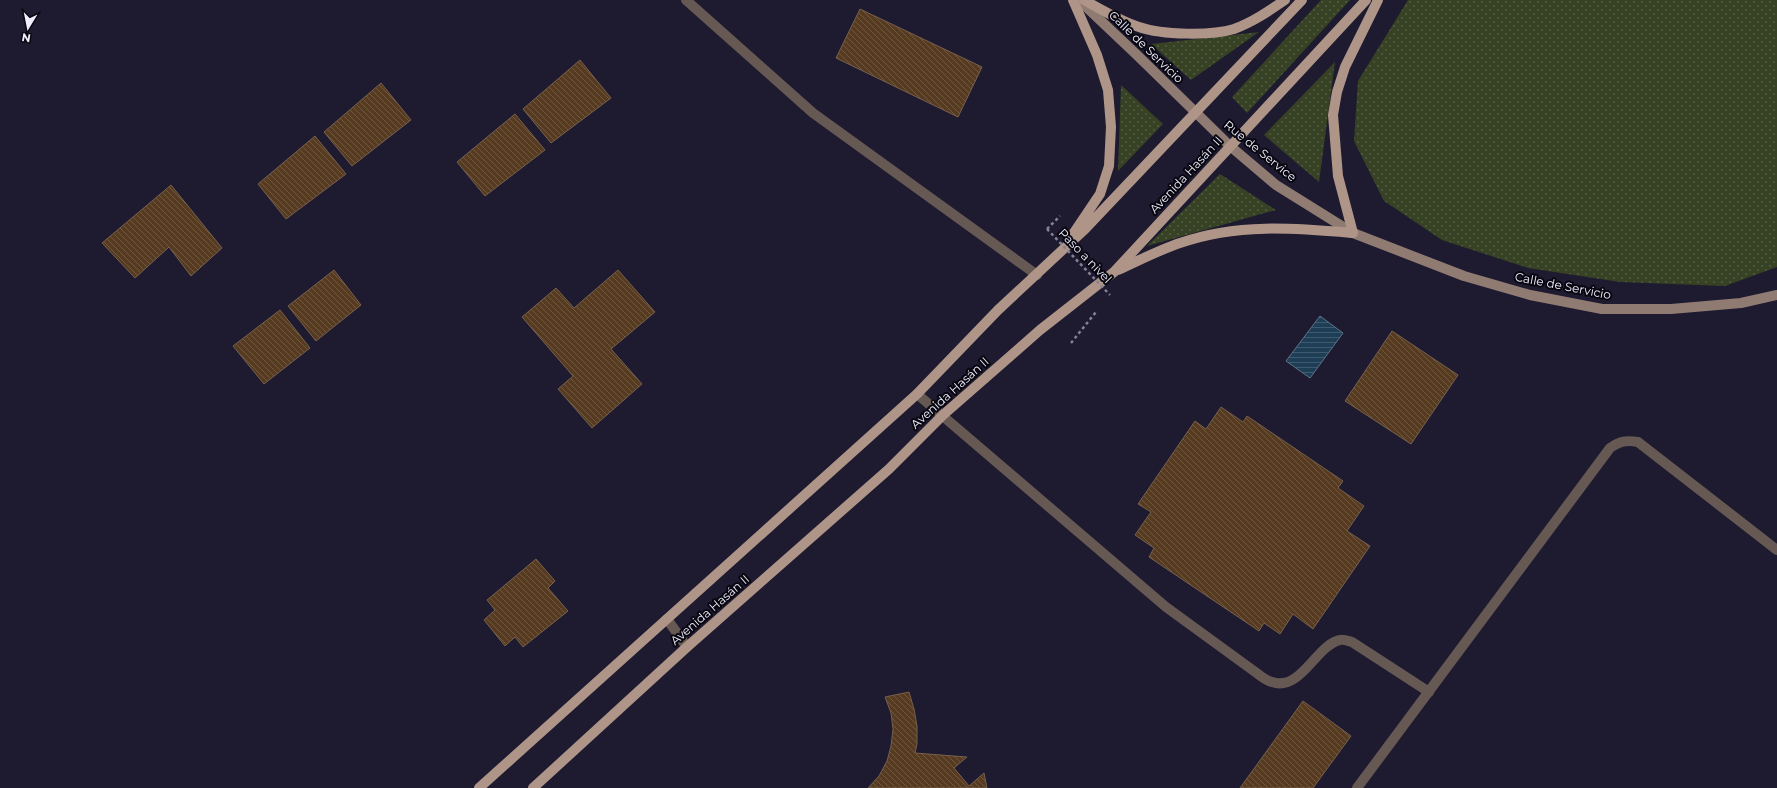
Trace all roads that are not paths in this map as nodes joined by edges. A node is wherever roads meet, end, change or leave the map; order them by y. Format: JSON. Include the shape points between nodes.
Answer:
{"nodes":[{"id":1,"x":686,"y":0,"type":"edge"},
{"id":2,"x":1073,"y":0,"type":"edge"},
{"id":3,"x":1079,"y":0,"type":"edge"},
{"id":4,"x":1084,"y":0,"type":"edge"},
{"id":5,"x":1285,"y":0,"type":"edge"},
{"id":6,"x":1302,"y":0,"type":"edge"},
{"id":7,"x":1366,"y":0,"type":"edge"},
{"id":8,"x":1378,"y":0,"type":"edge"},
{"id":9,"x":1195,"y":112,"type":"junction"},
{"id":10,"x":1230,"y":146,"type":"junction"},
{"id":11,"x":1353,"y":233,"type":"junction"},
{"id":12,"x":1061,"y":253,"type":"junction"},
{"id":13,"x":1114,"y":272,"type":"junction"},
{"id":14,"x":1037,"y":275,"type":"junction"},
{"id":15,"x":1777,"y":295,"type":"edge"},
{"id":16,"x":917,"y":394,"type":"junction"},
{"id":17,"x":943,"y":415,"type":"junction"},
{"id":18,"x":1777,"y":550,"type":"edge"},
{"id":19,"x":667,"y":619,"type":"junction"},
{"id":20,"x":687,"y":648,"type":"junction"},
{"id":21,"x":1429,"y":692,"type":"junction"},
{"id":22,"x":483,"y":787,"type":"edge"},
{"id":23,"x":533,"y":788,"type":"edge"},
{"id":24,"x":1357,"y":788,"type":"edge"}],
"edges":[{"from":1,"to":14,"type":"street","via":[[813,113]]},
{"from":2,"to":12,"type":"main road","via":[[1097,55],[1108,90],[1111,127],[1109,166],[1100,194]]},
{"from":3,"to":9,"type":"street","name":"Calle de Servicio"},
{"from":4,"to":5,"type":"main road","via":[[1140,27],[1174,33],[1207,33],[1233,29],[1261,17]]},
{"from":6,"to":9,"type":"main road","name":"Avenida Hasán II"},
{"from":7,"to":10,"type":"main road","name":"Avenida Hasán II"},
{"from":8,"to":11,"type":"main road","via":[[1345,67],[1333,115],[1338,176]]},
{"from":9,"to":10,"type":"street","name":"Rue de Service"},
{"from":9,"to":12,"type":"main road","name":"Avenida Hasán II"},
{"from":10,"to":11,"type":"street","name":"Rue de Service","via":[[1276,184]]},
{"from":10,"to":13,"type":"main road","name":"Avenida Hasán II"},
{"from":11,"to":13,"type":"main road","via":[[1286,227],[1233,230],[1180,243]]},
{"from":11,"to":15,"type":"street","name":"Calle de Servicio","via":[[1472,278],[1530,295],[1602,309],[1679,309],[1741,303]]},
{"from":12,"to":14,"type":"main road","name":"Avenida Hasán II"},
{"from":13,"to":17,"type":"main road","name":"Avenida Hasán II","via":[[1040,330]]},
{"from":14,"to":16,"type":"main road","name":"Avenida Hasán II","via":[[998,310]]},
{"from":16,"to":17,"type":"street"},
{"from":16,"to":19,"type":"main road","name":"Avenida Hasán II"},
{"from":17,"to":20,"type":"main road","name":"Avenida Hasán II","via":[[889,469]]},
{"from":17,"to":21,"type":"street","via":[[1166,607],[1272,682],[1282,683],[1296,678],[1326,648],[1342,639],[1352,642]]},
{"from":18,"to":21,"type":"street","via":[[1638,442],[1618,442],[1610,448]]},
{"from":19,"to":20,"type":"street"},
{"from":19,"to":22,"type":"main road","name":"Avenida Hasán II"},
{"from":20,"to":23,"type":"main road","name":"Avenida Hasán II"},
{"from":21,"to":24,"type":"street"}]}
